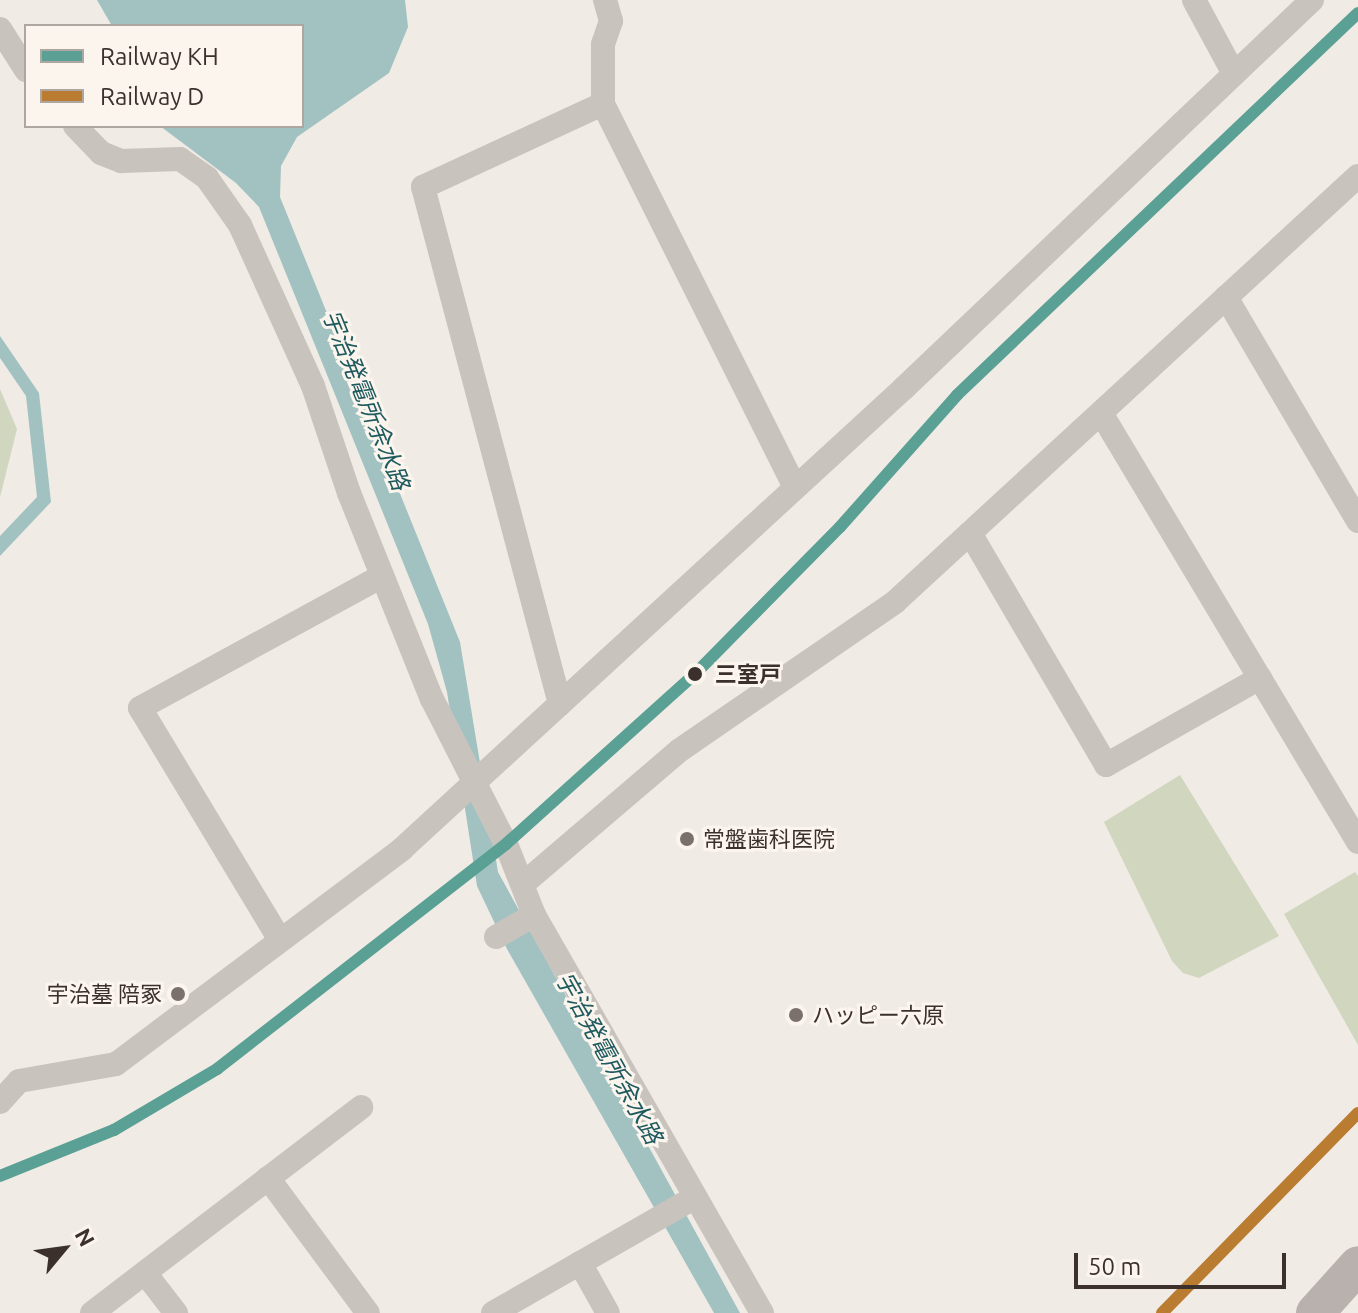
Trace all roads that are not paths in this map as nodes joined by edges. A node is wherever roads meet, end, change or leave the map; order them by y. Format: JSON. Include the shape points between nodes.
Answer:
{"nodes":[{"id":1,"x":605,"y":0,"type":"edge"},
{"id":2,"x":1194,"y":0,"type":"edge"},
{"id":3,"x":1312,"y":0,"type":"edge"},
{"id":4,"x":0,"y":29,"type":"edge"},
{"id":5,"x":14,"y":65,"type":"edge"},
{"id":6,"x":1234,"y":74,"type":"junction"},
{"id":7,"x":603,"y":104,"type":"junction"},
{"id":8,"x":77,"y":128,"type":"edge"},
{"id":9,"x":1356,"y":181,"type":"edge"},
{"id":10,"x":1226,"y":297,"type":"junction"},
{"id":11,"x":1101,"y":413,"type":"junction"},
{"id":12,"x":795,"y":488,"type":"junction"},
{"id":13,"x":1358,"y":521,"type":"edge"},
{"id":14,"x":970,"y":533,"type":"junction"},
{"id":15,"x":382,"y":576,"type":"junction"},
{"id":16,"x":1260,"y":678,"type":"junction"},
{"id":17,"x":560,"y":704,"type":"junction"},
{"id":18,"x":475,"y":783,"type":"junction"},
{"id":19,"x":1358,"y":842,"type":"edge"},
{"id":20,"x":523,"y":884,"type":"junction"},
{"id":21,"x":531,"y":916,"type":"junction"},
{"id":22,"x":497,"y":936,"type":"dead end"},
{"id":23,"x":280,"y":940,"type":"junction"},
{"id":24,"x":1,"y":1098,"type":"edge"},
{"id":25,"x":361,"y":1107,"type":"dead end"},
{"id":26,"x":268,"y":1178,"type":"junction"},
{"id":27,"x":690,"y":1200,"type":"junction"},
{"id":28,"x":580,"y":1263,"type":"junction"},
{"id":29,"x":1358,"y":1265,"type":"edge"},
{"id":30,"x":145,"y":1273,"type":"junction"},
{"id":31,"x":92,"y":1313,"type":"edge"},
{"id":32,"x":176,"y":1313,"type":"edge"},
{"id":33,"x":368,"y":1313,"type":"edge"},
{"id":34,"x":493,"y":1313,"type":"edge"},
{"id":35,"x":608,"y":1313,"type":"edge"},
{"id":36,"x":762,"y":1313,"type":"edge"},
{"id":37,"x":1315,"y":1313,"type":"edge"}],
"edges":[{"from":1,"to":7,"type":"street","via":[[611,21],[603,44]]},
{"from":2,"to":6,"type":"street"},
{"from":3,"to":6,"type":"street"},
{"from":4,"to":5,"type":"street"},
{"from":6,"to":12,"type":"street"},
{"from":7,"to":12,"type":"street"},
{"from":7,"to":17,"type":"street","via":[[423,187]]},
{"from":8,"to":15,"type":"street","via":[[101,153],[121,161],[180,159],[207,178],[240,225],[313,386]]},
{"from":9,"to":10,"type":"street"},
{"from":10,"to":11,"type":"street"},
{"from":10,"to":13,"type":"street"},
{"from":11,"to":14,"type":"street"},
{"from":11,"to":16,"type":"street"},
{"from":12,"to":17,"type":"street"},
{"from":14,"to":16,"type":"street","via":[[1106,765]]},
{"from":14,"to":20,"type":"street","via":[[895,602],[680,750]]},
{"from":15,"to":18,"type":"street","via":[[432,699]]},
{"from":15,"to":23,"type":"street","via":[[140,708]]},
{"from":16,"to":19,"type":"street"},
{"from":17,"to":18,"type":"street"},
{"from":18,"to":20,"type":"street"},
{"from":18,"to":23,"type":"street","via":[[402,849]]},
{"from":20,"to":21,"type":"street"},
{"from":21,"to":22,"type":"street"},
{"from":21,"to":27,"type":"street"},
{"from":23,"to":24,"type":"street","via":[[116,1064],[19,1081]]},
{"from":25,"to":26,"type":"street"},
{"from":26,"to":30,"type":"street"},
{"from":26,"to":33,"type":"street"},
{"from":27,"to":28,"type":"street"},
{"from":27,"to":36,"type":"street"},
{"from":28,"to":34,"type":"street"},
{"from":28,"to":35,"type":"street"},
{"from":29,"to":37,"type":"main road"},
{"from":30,"to":31,"type":"street"},
{"from":30,"to":32,"type":"street"}]}
